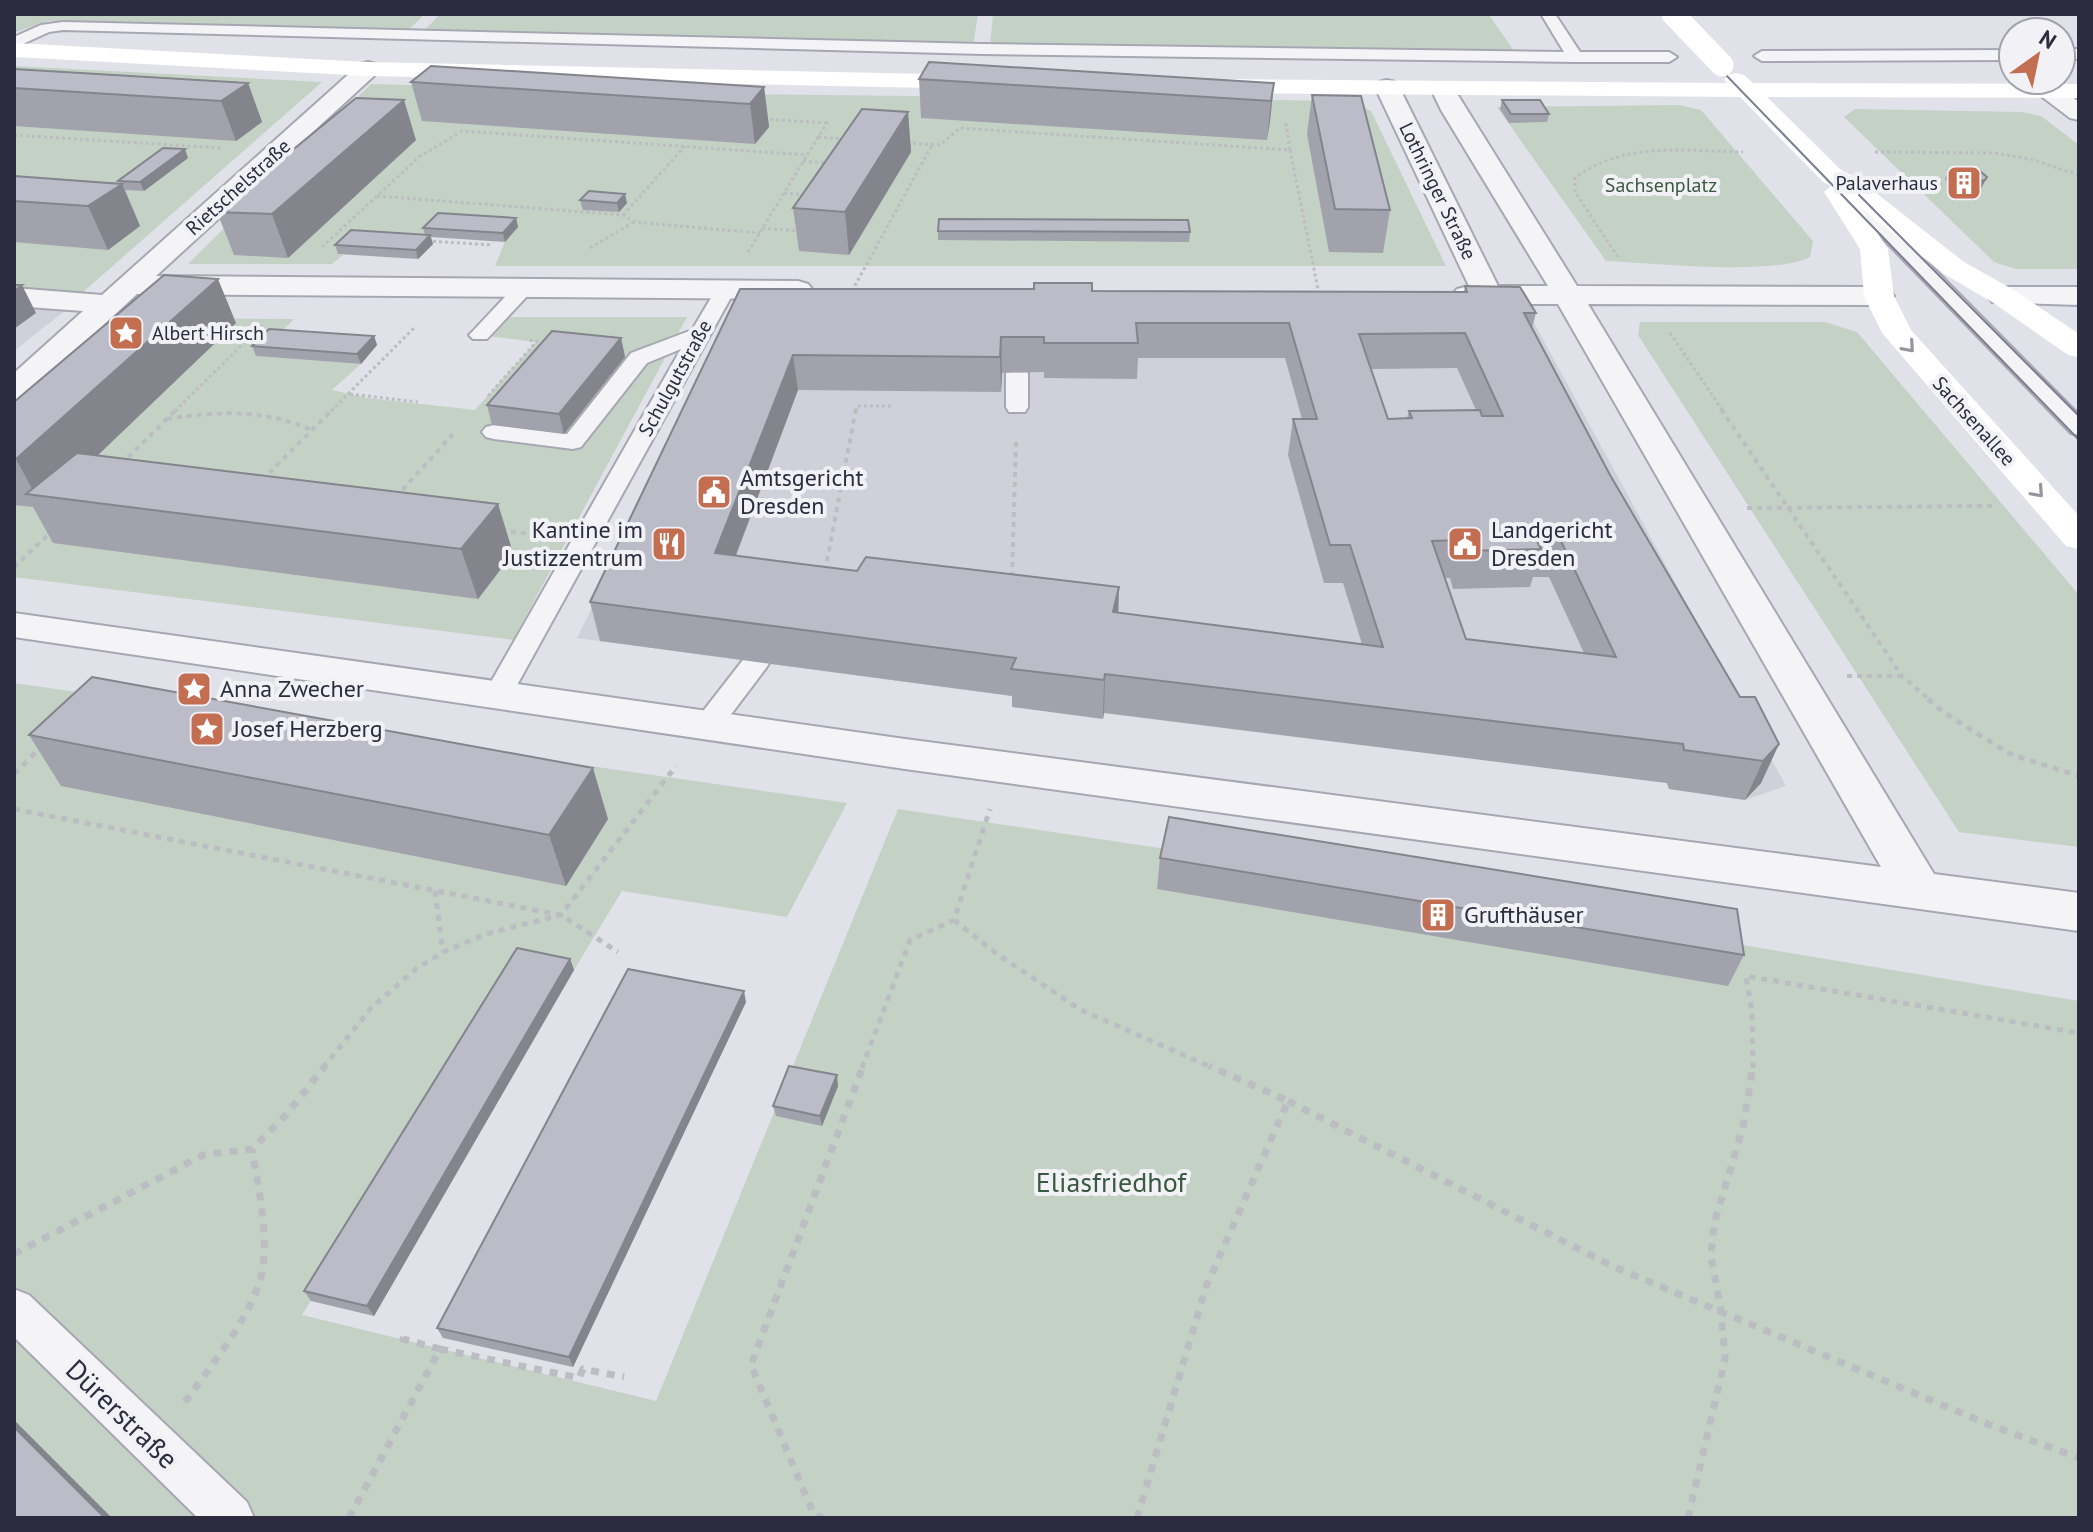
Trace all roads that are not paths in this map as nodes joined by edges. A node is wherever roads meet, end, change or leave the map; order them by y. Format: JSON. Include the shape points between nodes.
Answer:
{"nodes":[{"id":1,"x":1548,"y":14,"type":"edge"},
{"id":2,"x":1673,"y":14,"type":"edge"},
{"id":3,"x":14,"y":43,"type":"edge"},
{"id":4,"x":14,"y":50,"type":"edge"},
{"id":5,"x":1997,"y":55,"type":"edge"},
{"id":6,"x":1762,"y":56,"type":"dead end"},
{"id":7,"x":1575,"y":57,"type":"junction"},
{"id":8,"x":1669,"y":57,"type":"dead end"},
{"id":9,"x":368,"y":69,"type":"junction"},
{"id":10,"x":994,"y":83,"type":"edge"},
{"id":11,"x":1191,"y":85,"type":"edge"},
{"id":12,"x":1387,"y":87,"type":"junction"},
{"id":13,"x":1443,"y":89,"type":"junction"},
{"id":14,"x":1747,"y":91,"type":"junction"},
{"id":15,"x":1997,"y":91,"type":"edge"},
{"id":16,"x":2056,"y":96,"type":"edge"},
{"id":17,"x":2079,"y":113,"type":"edge"},
{"id":18,"x":1832,"y":176,"type":"junction"},
{"id":19,"x":524,"y":288,"type":"junction"},
{"id":20,"x":725,"y":290,"type":"junction"},
{"id":21,"x":852,"y":291,"type":"edge"},
{"id":22,"x":118,"y":294,"type":"junction"},
{"id":23,"x":1442,"y":295,"type":"edge"},
{"id":24,"x":1488,"y":295,"type":"junction"},
{"id":25,"x":1568,"y":295,"type":"junction"},
{"id":26,"x":1879,"y":296,"type":"junction"},
{"id":27,"x":2003,"y":296,"type":"junction"},
{"id":28,"x":2079,"y":296,"type":"edge"},
{"id":29,"x":14,"y":297,"type":"edge"},
{"id":30,"x":700,"y":334,"type":"junction"},
{"id":31,"x":480,"y":335,"type":"dead end"},
{"id":32,"x":2079,"y":348,"type":"edge"},
{"id":33,"x":1017,"y":373,"type":"edge"},
{"id":34,"x":14,"y":390,"type":"edge"},
{"id":35,"x":1017,"y":407,"type":"road end"},
{"id":36,"x":2079,"y":428,"type":"edge"},
{"id":37,"x":494,"y":432,"type":"edge"},
{"id":38,"x":2079,"y":538,"type":"edge"},
{"id":39,"x":14,"y":625,"type":"edge"},
{"id":40,"x":756,"y":662,"type":"edge"},
{"id":41,"x":497,"y":696,"type":"junction"},
{"id":42,"x":707,"y":726,"type":"junction"},
{"id":43,"x":1918,"y":889,"type":"junction"},
{"id":44,"x":2079,"y":912,"type":"edge"},
{"id":45,"x":14,"y":1309,"type":"edge"},
{"id":46,"x":231,"y":1518,"type":"edge"}],
"edges":[{"from":1,"to":7,"type":"lane"},
{"from":2,"to":14,"type":"main road","bridge":true},
{"from":3,"to":7,"type":"lane","via":[[63,26],[950,49]]},
{"from":4,"to":9,"type":"main road"},
{"from":5,"to":6,"type":"lane"},
{"from":7,"to":8,"type":"lane"},
{"from":9,"to":10,"type":"main road"},
{"from":9,"to":22,"type":"street","name":"Rietschelstraße"},
{"from":11,"to":12,"type":"main road"},
{"from":12,"to":13,"type":"main road"},
{"from":12,"to":24,"type":"street","name":"Lothringer Straße"},
{"from":13,"to":14,"type":"main road"},
{"from":13,"to":25,"type":"street"},
{"from":14,"to":15,"type":"main road"},
{"from":14,"to":18,"type":"main road"},
{"from":16,"to":17,"type":"street"},
{"from":18,"to":26,"type":"main road","via":[[1874,249]]},
{"from":18,"to":27,"type":"main road","via":[[1954,268]]},
{"from":18,"to":36,"type":"lane"},
{"from":19,"to":20,"type":"street"},
{"from":19,"to":22,"type":"street","via":[[301,287]]},
{"from":19,"to":31,"type":"lane"},
{"from":20,"to":21,"type":"street"},
{"from":20,"to":30,"type":"lane","name":"Schulgutstraße"},
{"from":22,"to":29,"type":"street"},
{"from":22,"to":34,"type":"street","name":"Rietschelstraße"},
{"from":23,"to":24,"type":"street"},
{"from":24,"to":25,"type":"street"},
{"from":25,"to":26,"type":"street"},
{"from":25,"to":43,"type":"street"},
{"from":26,"to":38,"type":"main road","name":"Sachsenallee","one_way":true,"via":[[1897,333]]},
{"from":27,"to":28,"type":"street"},
{"from":27,"to":32,"type":"main road"},
{"from":30,"to":37,"type":"lane","via":[[639,358],[573,442]]},
{"from":30,"to":41,"type":"lane","name":"Schulgutstraße"},
{"from":33,"to":35,"type":"lane"},
{"from":39,"to":41,"type":"street"},
{"from":40,"to":42,"type":"lane"},
{"from":41,"to":42,"type":"street"},
{"from":42,"to":43,"type":"street"},
{"from":43,"to":44,"type":"street"},
{"from":45,"to":46,"type":"lane","name":"Dürerstraße"}]}
